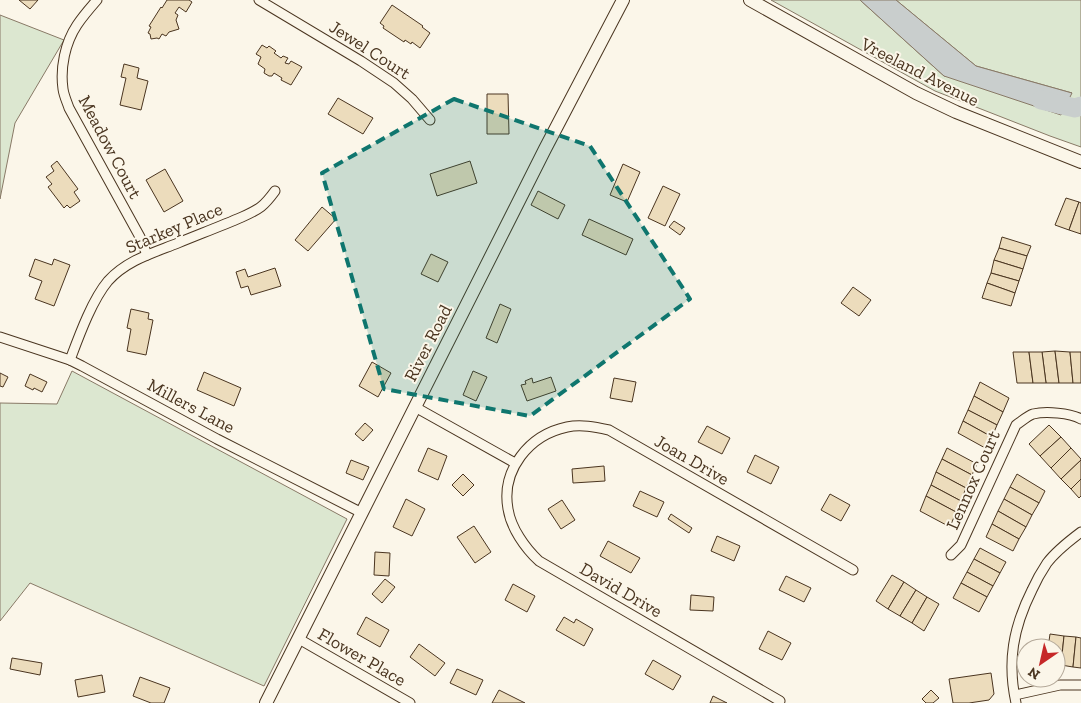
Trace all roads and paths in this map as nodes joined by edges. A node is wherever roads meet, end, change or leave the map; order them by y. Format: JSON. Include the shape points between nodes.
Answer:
{"nodes":[{"id":1,"x":97,"y":0,"type":"edge"},
{"id":2,"x":259,"y":0,"type":"edge"},
{"id":3,"x":623,"y":0,"type":"edge"},
{"id":4,"x":750,"y":0,"type":"edge"},
{"id":5,"x":430,"y":120,"type":"dead end"},
{"id":6,"x":1081,"y":162,"type":"edge"},
{"id":7,"x":276,"y":191,"type":"dead end"},
{"id":8,"x":147,"y":255,"type":"junction"},
{"id":9,"x":0,"y":337,"type":"edge"},
{"id":10,"x":70,"y":360,"type":"junction"},
{"id":11,"x":415,"y":407,"type":"junction"},
{"id":12,"x":1081,"y":419,"type":"edge"},
{"id":13,"x":515,"y":463,"type":"junction"},
{"id":14,"x":362,"y":513,"type":"junction"},
{"id":15,"x":1081,"y":532,"type":"edge"},
{"id":16,"x":951,"y":555,"type":"dead end"},
{"id":17,"x":853,"y":570,"type":"dead end"},
{"id":18,"x":298,"y":638,"type":"junction"},
{"id":19,"x":1081,"y":685,"type":"edge"},
{"id":20,"x":1015,"y":699,"type":"edge"},
{"id":21,"x":780,"y":701,"type":"dead end"},
{"id":22,"x":266,"y":703,"type":"edge"},
{"id":23,"x":410,"y":703,"type":"edge"}],
"edges":[{"from":1,"to":8,"type":"street","name":"Meadow Court","via":[[69,40],[62,74],[63,88],[69,108]]},
{"from":2,"to":5,"type":"street","name":"Jewel Court","via":[[394,83]]},
{"from":3,"to":11,"type":"street","name":"River Road"},
{"from":4,"to":6,"type":"street","name":"Vreeland Avenue","via":[[956,112]]},
{"from":7,"to":8,"type":"street","name":"Starkey Place","via":[[256,211],[242,218]]},
{"from":8,"to":10,"type":"street","name":"Starkey Place","via":[[118,272],[108,282],[80,333]]},
{"from":9,"to":10,"type":"street","name":"Millers Lane"},
{"from":10,"to":14,"type":"street","name":"Millers Lane"},
{"from":11,"to":13,"type":"street"},
{"from":11,"to":14,"type":"street","name":"River Road"},
{"from":12,"to":16,"type":"street","name":"Lennox Court","via":[[1054,413],[1033,414],[1016,425],[966,535]]},
{"from":13,"to":17,"type":"street","name":"Joan Drive","via":[[525,450],[554,431],[581,426],[609,430]]},
{"from":13,"to":21,"type":"street","name":"David Drive","via":[[506,494],[509,515],[518,534],[539,561]]},
{"from":14,"to":18,"type":"street","name":"River Road"},
{"from":15,"to":20,"type":"street","via":[[1047,564],[1027,600],[1012,647]]},
{"from":18,"to":22,"type":"street","name":"River Road"},
{"from":18,"to":23,"type":"street","name":"Flower Place"},
{"from":19,"to":20,"type":"street","via":[[1060,685]]}]}
